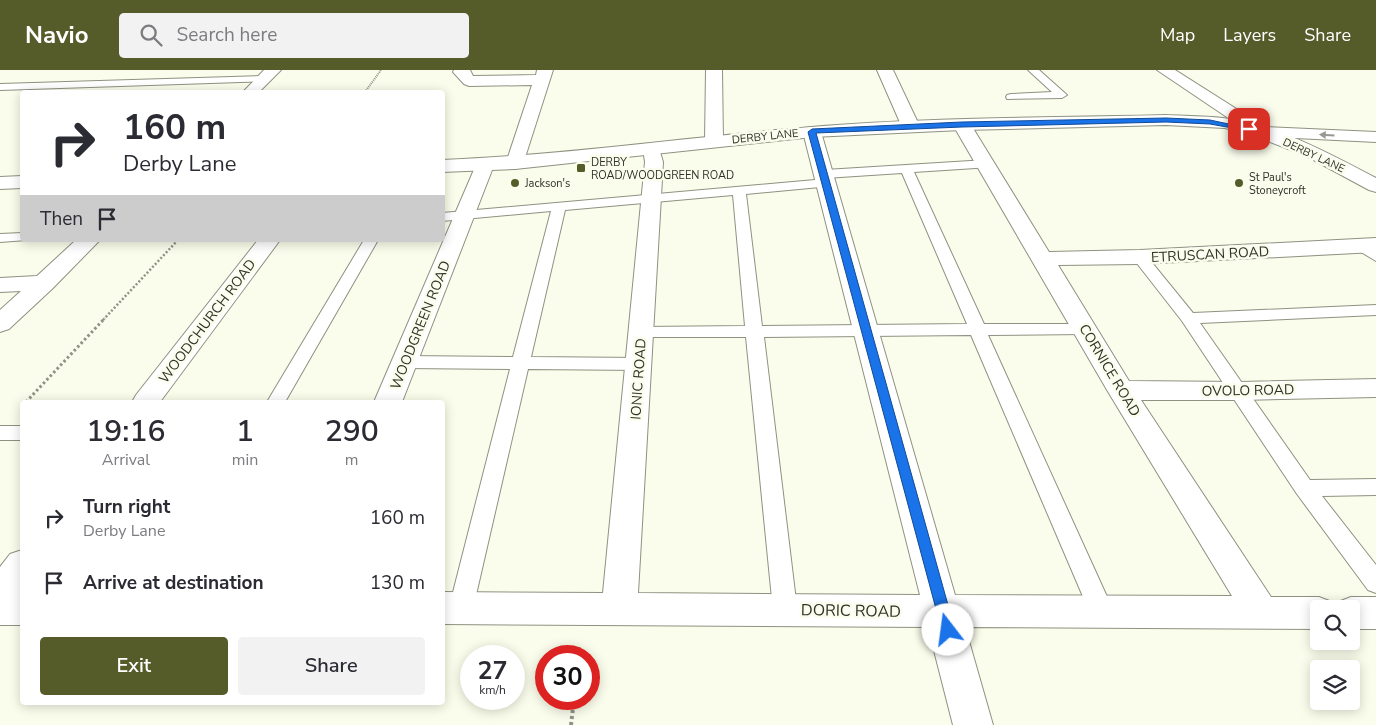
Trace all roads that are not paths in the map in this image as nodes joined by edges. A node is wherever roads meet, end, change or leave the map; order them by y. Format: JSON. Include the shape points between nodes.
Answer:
{"nodes":[{"id":1,"x":462,"y":70,"type":"edge"},
{"id":2,"x":714,"y":70,"type":"edge"},
{"id":3,"x":885,"y":70,"type":"edge"},
{"id":4,"x":1033,"y":70,"type":"edge"},
{"id":5,"x":1194,"y":70,"type":"edge"},
{"id":6,"x":1167,"y":71,"type":"edge"},
{"id":7,"x":268,"y":74,"type":"edge"},
{"id":8,"x":543,"y":75,"type":"edge"},
{"id":9,"x":0,"y":86,"type":"edge"},
{"id":10,"x":253,"y":90,"type":"edge"},
{"id":11,"x":1011,"y":97,"type":"dead end"},
{"id":12,"x":962,"y":124,"type":"junction"},
{"id":13,"x":911,"y":126,"type":"junction"},
{"id":14,"x":812,"y":132,"type":"junction"},
{"id":15,"x":1261,"y":132,"type":"junction"},
{"id":16,"x":1376,"y":137,"type":"edge"},
{"id":17,"x":714,"y":141,"type":"junction"},
{"id":18,"x":652,"y":149,"type":"junction"},
{"id":19,"x":515,"y":163,"type":"junction"},
{"id":20,"x":987,"y":164,"type":"junction"},
{"id":21,"x":486,"y":165,"type":"junction"},
{"id":22,"x":445,"y":166,"type":"edge"},
{"id":23,"x":907,"y":170,"type":"junction"},
{"id":24,"x":825,"y":178,"type":"junction"},
{"id":25,"x":20,"y":182,"type":"edge"},
{"id":26,"x":0,"y":183,"type":"edge"},
{"id":27,"x":1376,"y":186,"type":"edge"},
{"id":28,"x":740,"y":191,"type":"junction"},
{"id":29,"x":651,"y":198,"type":"junction"},
{"id":30,"x":559,"y":207,"type":"junction"},
{"id":31,"x":453,"y":217,"type":"edge"},
{"id":32,"x":20,"y":237,"type":"edge"},
{"id":33,"x":0,"y":238,"type":"edge"},
{"id":34,"x":445,"y":241,"type":"edge"},
{"id":35,"x":87,"y":242,"type":"edge"},
{"id":36,"x":267,"y":242,"type":"edge"},
{"id":37,"x":370,"y":242,"type":"edge"},
{"id":38,"x":445,"y":242,"type":"edge"},
{"id":39,"x":1371,"y":249,"type":"edge"},
{"id":40,"x":1140,"y":258,"type":"junction"},
{"id":41,"x":1044,"y":259,"type":"junction"},
{"id":42,"x":45,"y":283,"type":"junction"},
{"id":43,"x":0,"y":285,"type":"edge"},
{"id":44,"x":1376,"y":310,"type":"edge"},
{"id":45,"x":1188,"y":318,"type":"junction"},
{"id":46,"x":0,"y":324,"type":"edge"},
{"id":47,"x":977,"y":328,"type":"junction"},
{"id":48,"x":1085,"y":329,"type":"junction"},
{"id":49,"x":866,"y":331,"type":"junction"},
{"id":50,"x":642,"y":332,"type":"junction"},
{"id":51,"x":755,"y":332,"type":"junction"},
{"id":52,"x":404,"y":362,"type":"junction"},
{"id":53,"x":521,"y":363,"type":"junction"},
{"id":54,"x":640,"y":364,"type":"junction"},
{"id":55,"x":1376,"y":388,"type":"edge"},
{"id":56,"x":1120,"y":390,"type":"junction"},
{"id":57,"x":1240,"y":391,"type":"junction"},
{"id":58,"x":148,"y":400,"type":"edge"},
{"id":59,"x":277,"y":400,"type":"edge"},
{"id":60,"x":389,"y":400,"type":"edge"},
{"id":61,"x":0,"y":432,"type":"edge"},
{"id":62,"x":20,"y":433,"type":"edge"},
{"id":63,"x":1376,"y":487,"type":"edge"},
{"id":64,"x":1304,"y":488,"type":"junction"},
{"id":65,"x":20,"y":567,"type":"edge"},
{"id":66,"x":1376,"y":583,"type":"edge"},
{"id":67,"x":0,"y":594,"type":"edge"},
{"id":68,"x":452,"y":608,"type":"edge"},
{"id":69,"x":619,"y":608,"type":"junction"},
{"id":70,"x":0,"y":609,"type":"edge"},
{"id":71,"x":20,"y":609,"type":"edge"},
{"id":72,"x":785,"y":609,"type":"junction"},
{"id":73,"x":943,"y":611,"type":"junction"},
{"id":74,"x":1102,"y":612,"type":"junction"},
{"id":75,"x":1262,"y":613,"type":"junction"},
{"id":76,"x":1310,"y":613,"type":"edge"},
{"id":77,"x":1360,"y":613,"type":"edge"},
{"id":78,"x":1376,"y":613,"type":"edge"},
{"id":79,"x":973,"y":725,"type":"edge"}],
"edges":[{"from":1,"to":8,"type":"street","via":[[469,81]]},
{"from":2,"to":17,"type":"street"},
{"from":3,"to":13,"type":"street"},
{"from":4,"to":11,"type":"lane","via":[[1062,95]]},
{"from":5,"to":6,"type":"street"},
{"from":6,"to":15,"type":"street"},
{"from":7,"to":9,"type":"lane"},
{"from":7,"to":10,"type":"street"},
{"from":8,"to":19,"type":"street"},
{"from":12,"to":13,"type":"street","name":"DERBY LANE"},
{"from":12,"to":15,"type":"street","name":"DERBY LANE","via":[[1166,120],[1225,123]]},
{"from":12,"to":20,"type":"street","name":"CORNICE ROAD"},
{"from":13,"to":14,"type":"street","name":"DERBY LANE"},
{"from":14,"to":17,"type":"street","name":"DERBY LANE"},
{"from":14,"to":24,"type":"street"},
{"from":16,"to":15,"type":"street","one_way":true},
{"from":15,"to":27,"type":"street","name":"DERBY LANE","via":[[1312,152]]},
{"from":17,"to":18,"type":"street","name":"DERBY LANE"},
{"from":18,"to":19,"type":"street","name":"DERBY LANE"},
{"from":18,"to":29,"type":"street","name":"IONIC ROAD"},
{"from":19,"to":21,"type":"street","name":"DERBY LANE"},
{"from":20,"to":23,"type":"lane"},
{"from":20,"to":41,"type":"street","name":"CORNICE ROAD"},
{"from":21,"to":22,"type":"street","name":"DERBY LANE"},
{"from":21,"to":31,"type":"street","name":"WOODGREEN ROAD"},
{"from":23,"to":24,"type":"lane"},
{"from":23,"to":47,"type":"lane"},
{"from":24,"to":28,"type":"lane"},
{"from":24,"to":49,"type":"street"},
{"from":25,"to":26,"type":"street"},
{"from":28,"to":29,"type":"lane"},
{"from":28,"to":51,"type":"lane"},
{"from":29,"to":30,"type":"lane"},
{"from":29,"to":50,"type":"street","name":"IONIC ROAD"},
{"from":30,"to":31,"type":"lane"},
{"from":30,"to":53,"type":"lane"},
{"from":31,"to":34,"type":"street","name":"WOODGREEN ROAD"},
{"from":32,"to":33,"type":"lane"},
{"from":35,"to":42,"type":"street"},
{"from":36,"to":58,"type":"street","name":"WOODCHURCH ROAD"},
{"from":37,"to":59,"type":"lane"},
{"from":38,"to":52,"type":"street","name":"WOODGREEN ROAD"},
{"from":39,"to":40,"type":"street","name":"ETRUSCAN ROAD"},
{"from":40,"to":41,"type":"street","name":"ETRUSCAN ROAD"},
{"from":40,"to":45,"type":"lane"},
{"from":41,"to":48,"type":"street","name":"CORNICE ROAD"},
{"from":42,"to":43,"type":"street"},
{"from":42,"to":46,"type":"street"},
{"from":44,"to":45,"type":"lane"},
{"from":45,"to":57,"type":"lane"},
{"from":47,"to":48,"type":"lane"},
{"from":47,"to":49,"type":"lane"},
{"from":47,"to":74,"type":"lane"},
{"from":48,"to":56,"type":"street","name":"CORNICE ROAD"},
{"from":49,"to":51,"type":"lane"},
{"from":49,"to":73,"type":"street"},
{"from":50,"to":51,"type":"lane"},
{"from":50,"to":54,"type":"street","name":"IONIC ROAD"},
{"from":51,"to":72,"type":"lane"},
{"from":52,"to":53,"type":"lane"},
{"from":52,"to":60,"type":"street","name":"WOODGREEN ROAD"},
{"from":53,"to":54,"type":"lane"},
{"from":53,"to":68,"type":"lane"},
{"from":54,"to":69,"type":"street","name":"IONIC ROAD"},
{"from":55,"to":57,"type":"street","name":"OVOLO ROAD"},
{"from":56,"to":57,"type":"street","name":"OVOLO ROAD"},
{"from":56,"to":75,"type":"street","name":"CORNICE ROAD"},
{"from":57,"to":64,"type":"lane"},
{"from":61,"to":62,"type":"lane"},
{"from":63,"to":64,"type":"lane"},
{"from":64,"to":66,"type":"lane"},
{"from":65,"to":67,"type":"street"},
{"from":68,"to":69,"type":"street","name":"DORIC ROAD"},
{"from":69,"to":72,"type":"street","name":"DORIC ROAD"},
{"from":70,"to":71,"type":"street"},
{"from":72,"to":73,"type":"street","name":"DORIC ROAD"},
{"from":73,"to":74,"type":"street","name":"DORIC ROAD"},
{"from":73,"to":79,"type":"street"},
{"from":74,"to":75,"type":"street","name":"DORIC ROAD"},
{"from":75,"to":76,"type":"street","name":"DORIC ROAD"},
{"from":77,"to":78,"type":"street"}]}
